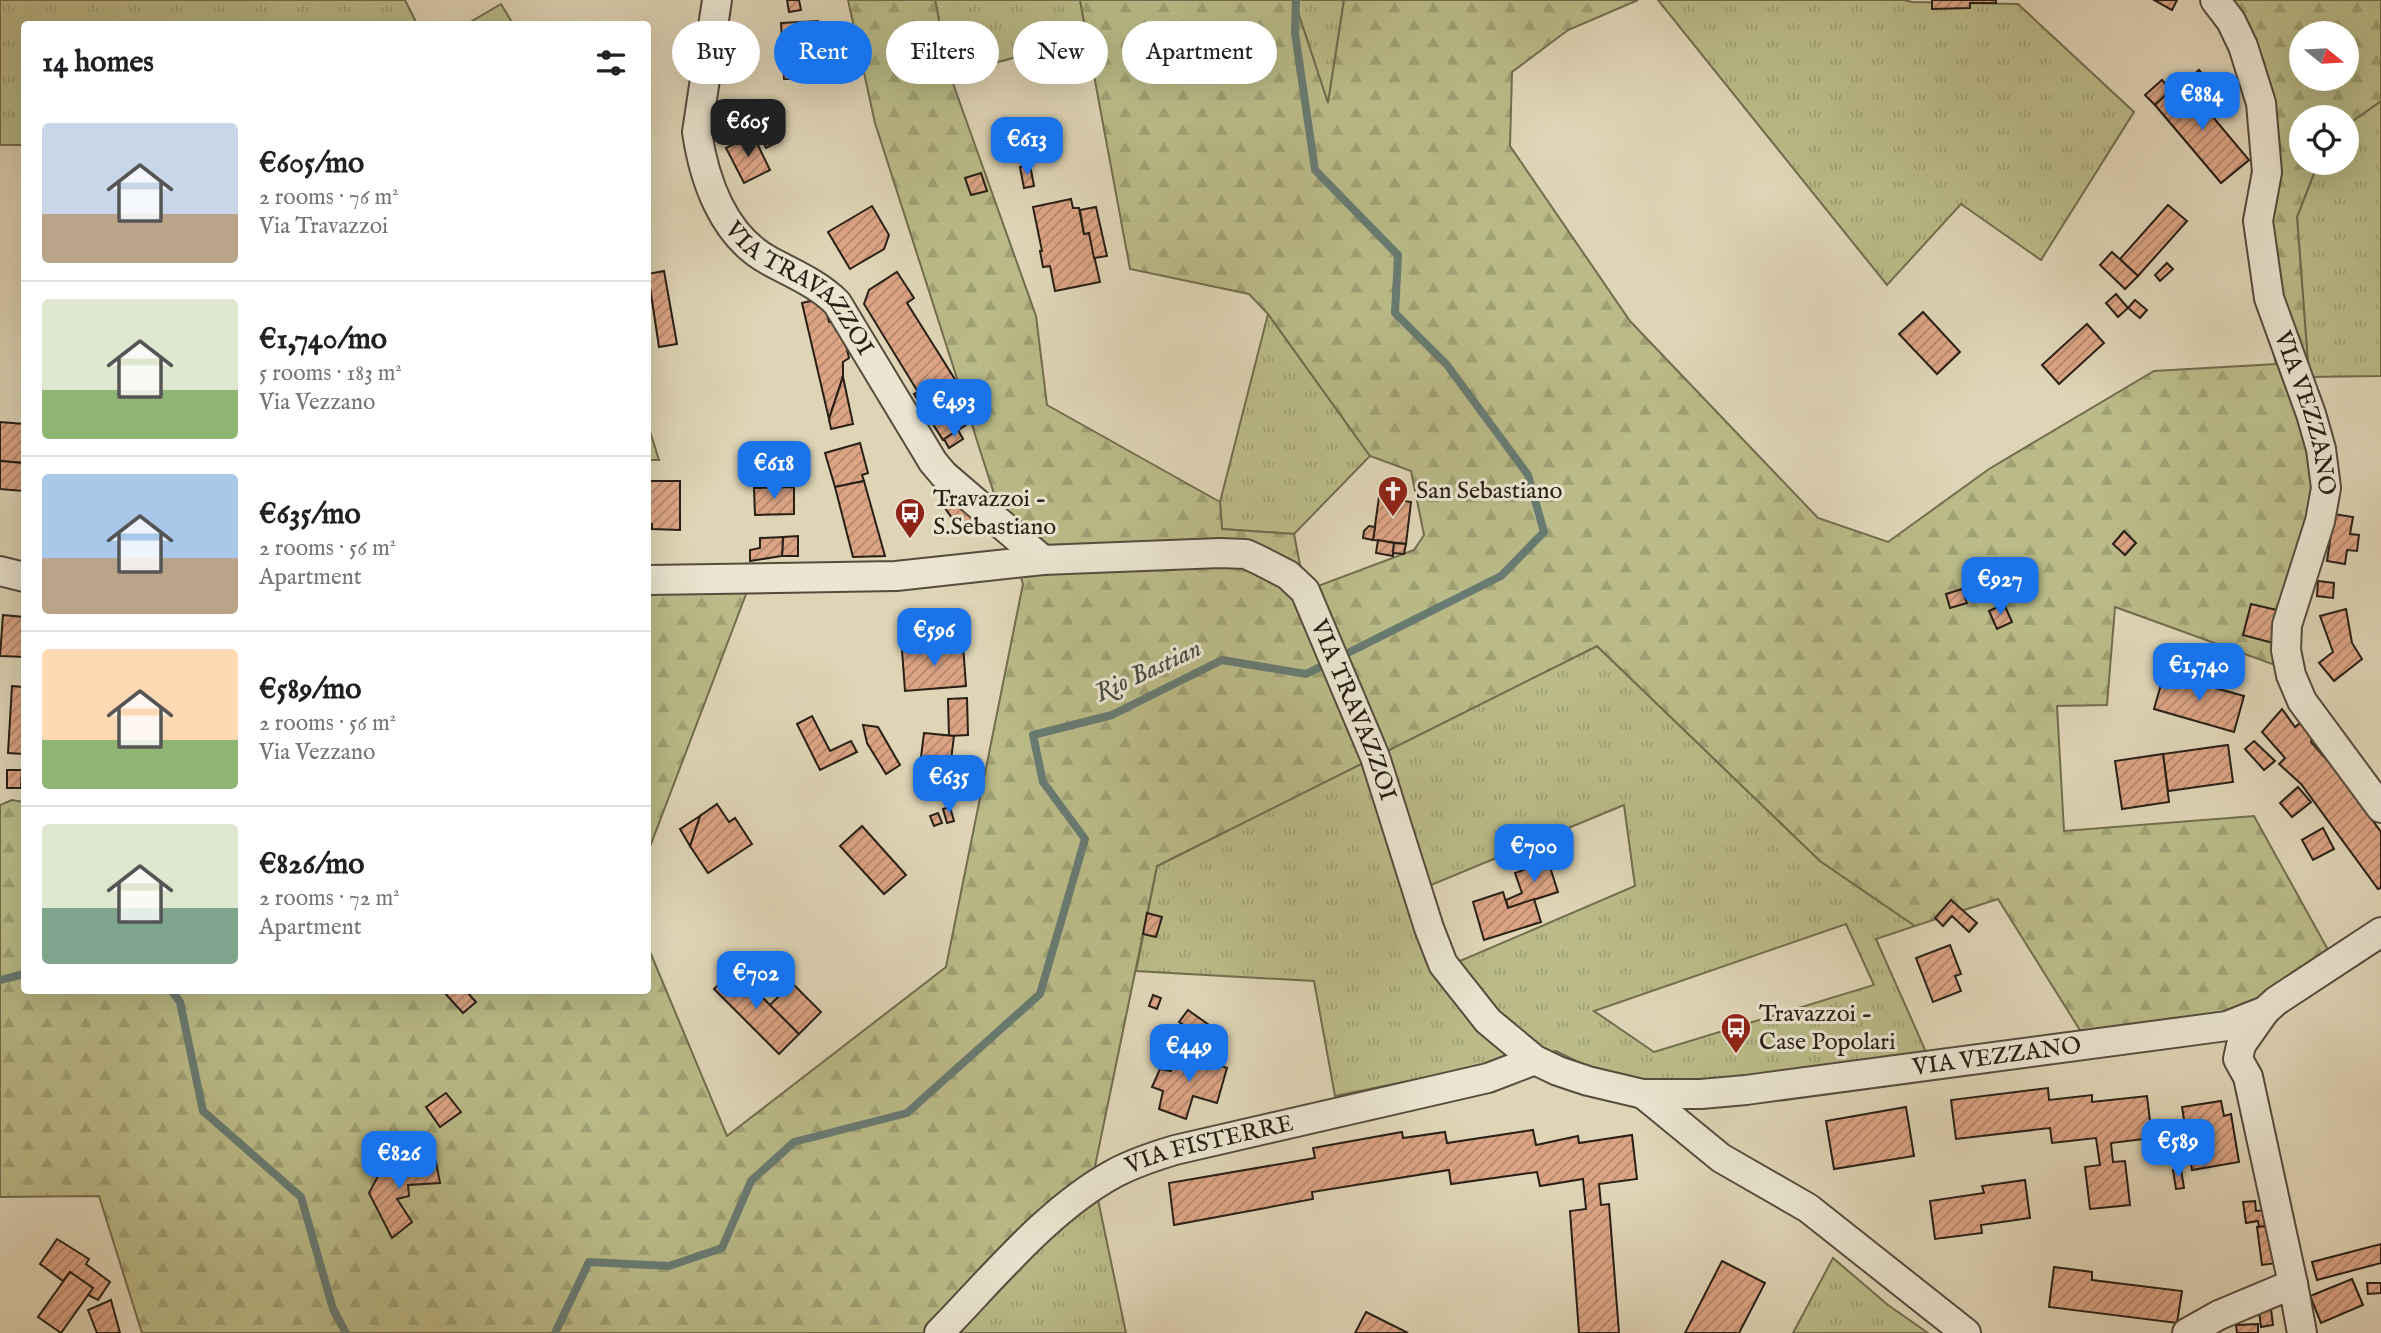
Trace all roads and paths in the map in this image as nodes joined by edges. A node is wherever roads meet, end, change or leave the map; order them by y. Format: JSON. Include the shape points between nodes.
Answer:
{"nodes":[{"id":1,"x":717,"y":0,"type":"edge"},
{"id":2,"x":2215,"y":0,"type":"edge"},
{"id":3,"x":1043,"y":559,"type":"junction"},
{"id":4,"x":0,"y":571,"type":"edge"},
{"id":5,"x":21,"y":576,"type":"edge"},
{"id":6,"x":651,"y":580,"type":"edge"},
{"id":7,"x":2381,"y":808,"type":"edge"},
{"id":8,"x":2381,"y":932,"type":"edge"},
{"id":9,"x":2265,"y":1012,"type":"junction"},
{"id":10,"x":1535,"y":1060,"type":"junction"},
{"id":11,"x":1643,"y":1094,"type":"junction"},
{"id":12,"x":2294,"y":1284,"type":"junction"},
{"id":13,"x":939,"y":1333,"type":"edge"},
{"id":14,"x":1966,"y":1333,"type":"edge"},
{"id":15,"x":2187,"y":1333,"type":"edge"},
{"id":16,"x":2302,"y":1333,"type":"edge"}],
"edges":[{"from":1,"to":3,"type":"street","name":"VIA TRAVAZZOI","via":[[697,132],[707,175],[725,218],[750,249],[824,290],[837,303],[933,463]]},
{"from":2,"to":7,"type":"street","name":"VIA VEZZANO","via":[[2244,46],[2261,103],[2267,172],[2258,221],[2269,298],[2311,414],[2326,488],[2287,625],[2286,650],[2302,701]]},
{"from":3,"to":6,"type":"street","name":"VIA TRAVAZZOI","via":[[896,576]]},
{"from":3,"to":10,"type":"street","name":"VIA TRAVAZZOI","via":[[1246,554],[1288,575],[1305,591],[1375,757],[1443,964],[1488,1021]]},
{"from":4,"to":5,"type":"street"},
{"from":8,"to":9,"type":"street","name":"VIA VEZZANO"},
{"from":9,"to":11,"type":"street","name":"VIA VEZZANO","via":[[2227,1026],[2153,1037],[1746,1090]]},
{"from":9,"to":12,"type":"street","name":"VIA VEZZANO","via":[[2241,1045],[2238,1059],[2248,1077]]},
{"from":10,"to":11,"type":"street","name":"VIA VEZZANO","via":[[1588,1081]]},
{"from":10,"to":13,"type":"street","name":"VIA FISTERRE","via":[[1488,1078],[1175,1150],[1125,1169],[1044,1226]]},
{"from":11,"to":14,"type":"street","name":"VIA VEZZANO","via":[[1721,1158],[1808,1208]]},
{"from":12,"to":15,"type":"street"},
{"from":12,"to":16,"type":"street","name":"VIA VEZZANO"}]}
